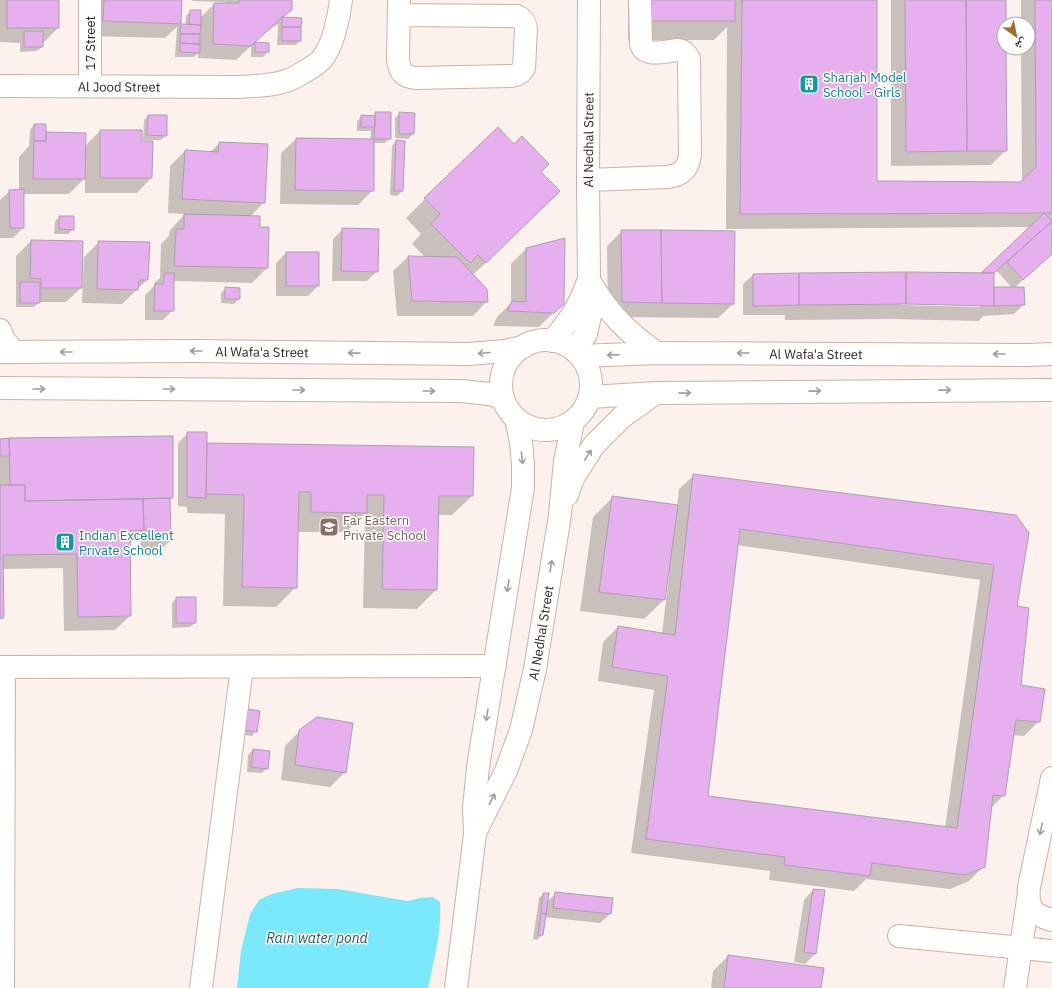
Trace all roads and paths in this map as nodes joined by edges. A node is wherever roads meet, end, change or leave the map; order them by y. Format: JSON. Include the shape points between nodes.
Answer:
{"nodes":[{"id":1,"x":90,"y":0,"type":"edge"},
{"id":2,"x":342,"y":0,"type":"edge"},
{"id":3,"x":589,"y":0,"type":"edge"},
{"id":4,"x":640,"y":0,"type":"edge"},
{"id":5,"x":399,"y":7,"type":"edge"},
{"id":6,"x":0,"y":86,"type":"edge"},
{"id":7,"x":90,"y":86,"type":"junction"},
{"id":8,"x":588,"y":180,"type":"junction"},
{"id":9,"x":589,"y":279,"type":"junction"},
{"id":10,"x":0,"y":330,"type":"edge"},
{"id":11,"x":1052,"y":337,"type":"edge"},
{"id":12,"x":552,"y":341,"type":"junction"},
{"id":13,"x":523,"y":347,"type":"junction"},
{"id":14,"x":6,"y":352,"type":"edge"},
{"id":15,"x":577,"y":353,"type":"junction"},
{"id":16,"x":657,"y":353,"type":"junction"},
{"id":17,"x":1052,"y":354,"type":"edge"},
{"id":18,"x":1029,"y":355,"type":"junction"},
{"id":19,"x":0,"y":388,"type":"edge"},
{"id":20,"x":1042,"y":390,"type":"edge"},
{"id":21,"x":656,"y":393,"type":"junction"},
{"id":22,"x":590,"y":397,"type":"junction"},
{"id":23,"x":503,"y":398,"type":"junction"},
{"id":24,"x":1052,"y":405,"type":"edge"},
{"id":25,"x":516,"y":419,"type":"junction"},
{"id":26,"x":573,"y":422,"type":"junction"},
{"id":27,"x":560,"y":515,"type":"junction"},
{"id":28,"x":242,"y":666,"type":"junction"},
{"id":29,"x":495,"y":666,"type":"junction"},
{"id":30,"x":2,"y":667,"type":"edge"},
{"id":31,"x":1052,"y":778,"type":"edge"},
{"id":32,"x":475,"y":834,"type":"junction"},
{"id":33,"x":1028,"y":900,"type":"junction"},
{"id":34,"x":1052,"y":920,"type":"edge"},
{"id":35,"x":899,"y":936,"type":"dead end"},
{"id":36,"x":1021,"y":948,"type":"junction"},
{"id":37,"x":1052,"y":951,"type":"edge"},
{"id":38,"x":3,"y":988,"type":"edge"},
{"id":39,"x":201,"y":988,"type":"edge"},
{"id":40,"x":456,"y":988,"type":"edge"},
{"id":41,"x":1015,"y":988,"type":"edge"}],
"edges":[{"from":1,"to":7,"type":"street","name":"17 Street"},
{"from":2,"to":7,"type":"street","name":"Al Jood Street","via":[[343,26],[337,53],[332,63],[321,74],[299,87],[270,90],[239,87]]},
{"from":3,"to":8,"type":"street","name":"Al Nedhal Street"},
{"from":4,"to":8,"type":"street","via":[[642,47],[650,52],[685,52],[689,59],[689,163],[676,175]]},
{"from":5,"to":5,"type":"street","via":[[399,68],[409,78],[517,76],[522,73],[526,28],[525,23],[517,16]]},
{"from":6,"to":7,"type":"street","name":"Al Jood Street"},
{"from":8,"to":9,"type":"street","name":"Al Nedhal Street"},
{"from":9,"to":12,"type":"street","name":"Al Nedhal Street","via":[[571,319]]},
{"from":9,"to":15,"type":"street","name":"Al Nedhal Street","via":[[590,316],[586,334]]},
{"from":9,"to":16,"type":"street","via":[[618,321]]},
{"from":10,"to":14,"type":"street"},
{"from":11,"to":18,"type":"street"},
{"from":12,"to":13,"type":"street","via":[[532,343]]},
{"from":12,"to":15,"type":"street","via":[[564,344]]},
{"from":13,"to":14,"type":"street","name":"Al Wafa'a Street","one_way":true,"via":[[469,354]]},
{"from":13,"to":23,"type":"street","via":[[513,354],[506,364],[501,386]]},
{"from":16,"to":15,"type":"street","name":"Al Wafa'a Street","one_way":true},
{"from":15,"to":22,"type":"street","via":[[588,368],[591,382]]},
{"from":18,"to":16,"type":"street","name":"Al Wafa'a Street","one_way":true},
{"from":17,"to":18,"type":"street","name":"Al Wafa'a Street"},
{"from":19,"to":23,"type":"street","one_way":true,"via":[[461,391]]},
{"from":21,"to":20,"type":"street","one_way":true},
{"from":20,"to":24,"type":"street"},
{"from":21,"to":22,"type":"street"},
{"from":27,"to":21,"type":"street","one_way":true,"via":[[573,478],[594,445],[622,417]]},
{"from":22,"to":26,"type":"street","via":[[584,411]]},
{"from":23,"to":25,"type":"street"},
{"from":25,"to":26,"type":"street","via":[[538,430],[550,430]]},
{"from":25,"to":29,"type":"street","name":"Al Nedhal Street","one_way":true,"via":[[521,442],[523,488]]},
{"from":26,"to":27,"type":"street","name":"Al Nedhal Street","via":[[565,461]]},
{"from":32,"to":27,"type":"street","name":"Al Nedhal Street","one_way":true,"via":[[506,771],[521,730],[535,668]]},
{"from":28,"to":29,"type":"street"},
{"from":28,"to":30,"type":"street"},
{"from":28,"to":39,"type":"street"},
{"from":29,"to":32,"type":"street","name":"Al Nedhal Street","one_way":true,"via":[[478,766],[474,808]]},
{"from":30,"to":38,"type":"street"},
{"from":31,"to":33,"type":"street","one_way":true},
{"from":32,"to":40,"type":"street","name":"Al Nedhal Street"},
{"from":33,"to":34,"type":"street","via":[[1032,910],[1041,918]]},
{"from":33,"to":36,"type":"street"},
{"from":35,"to":36,"type":"street"},
{"from":36,"to":37,"type":"street"},
{"from":36,"to":41,"type":"street"}]}
